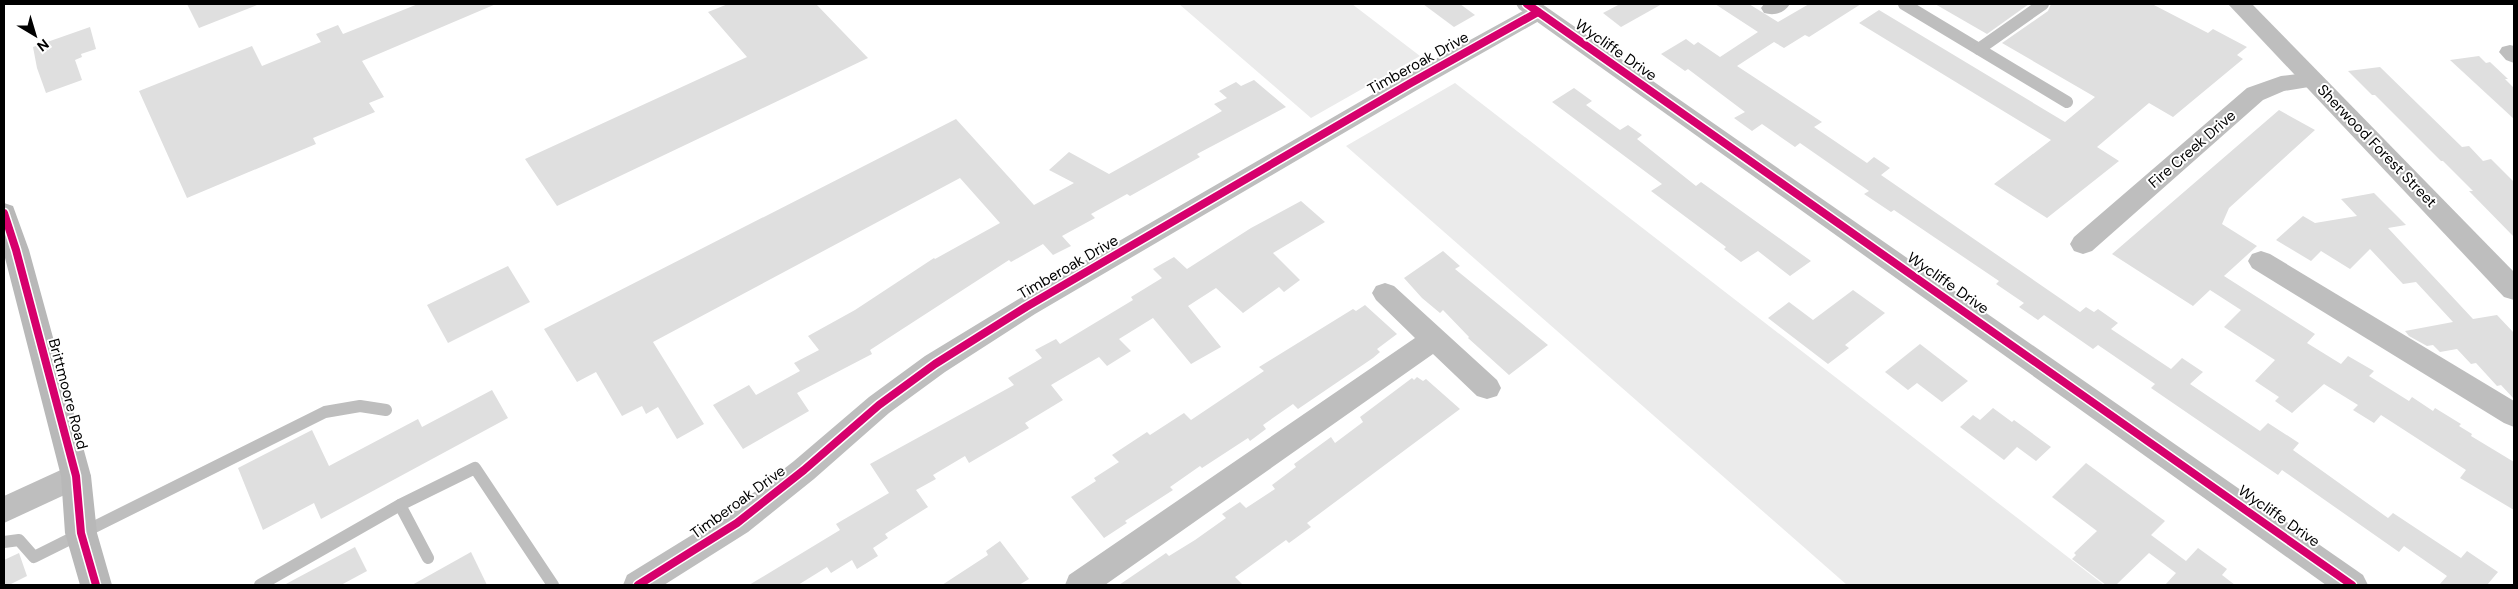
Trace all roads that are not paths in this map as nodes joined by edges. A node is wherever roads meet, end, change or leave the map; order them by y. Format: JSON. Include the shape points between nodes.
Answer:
{"nodes":[{"id":1,"x":1904,"y":4,"type":"edge"},
{"id":2,"x":2043,"y":4,"type":"edge"},
{"id":3,"x":2236,"y":5,"type":"edge"},
{"id":4,"x":1533,"y":8,"type":"edge"},
{"id":5,"x":1979,"y":49,"type":"junction"},
{"id":6,"x":2313,"y":80,"type":"junction"},
{"id":7,"x":2067,"y":102,"type":"dead end"},
{"id":8,"x":4,"y":213,"type":"edge"},
{"id":9,"x":2082,"y":244,"type":"dead end"},
{"id":10,"x":10,"y":253,"type":"edge"},
{"id":11,"x":2261,"y":261,"type":"dead end"},
{"id":12,"x":2514,"y":289,"type":"edge"},
{"id":13,"x":1385,"y":293,"type":"dead end"},
{"id":14,"x":1434,"y":338,"type":"junction"},
{"id":15,"x":1487,"y":388,"type":"dead end"},
{"id":16,"x":386,"y":410,"type":"dead end"},
{"id":17,"x":2514,"y":415,"type":"edge"},
{"id":18,"x":76,"y":476,"type":"junction"},
{"id":19,"x":400,"y":505,"type":"junction"},
{"id":20,"x":4,"y":510,"type":"edge"},
{"id":21,"x":81,"y":533,"type":"junction"},
{"id":22,"x":4,"y":542,"type":"edge"},
{"id":23,"x":428,"y":558,"type":"dead end"},
{"id":24,"x":96,"y":585,"type":"edge"},
{"id":25,"x":260,"y":585,"type":"edge"},
{"id":26,"x":553,"y":585,"type":"edge"},
{"id":27,"x":638,"y":585,"type":"edge"},
{"id":28,"x":1080,"y":585,"type":"edge"},
{"id":29,"x":2352,"y":585,"type":"edge"}],
"edges":[{"from":1,"to":5,"type":"lane"},
{"from":2,"to":5,"type":"lane"},
{"from":3,"to":6,"type":"street","name":"Sherwood Forest Street"},
{"from":4,"to":27,"type":"street","name":"Timberoak Drive","via":[[935,364],[879,405],[737,523]]},
{"from":4,"to":29,"type":"street","name":"Wycliffe Drive"},
{"from":5,"to":7,"type":"lane"},
{"from":6,"to":9,"type":"street","name":"Fire Creek Drive","via":[[2280,84],[2255,94]]},
{"from":6,"to":12,"type":"street","name":"Sherwood Forest Street"},
{"from":8,"to":10,"type":"main road","name":"Brittmoore Road"},
{"from":10,"to":18,"type":"main road","name":"Brittmoore Road"},
{"from":11,"to":17,"type":"street"},
{"from":13,"to":14,"type":"street"},
{"from":14,"to":15,"type":"street"},
{"from":14,"to":28,"type":"street"},
{"from":16,"to":21,"type":"lane","via":[[360,406],[325,412]]},
{"from":18,"to":20,"type":"street"},
{"from":18,"to":21,"type":"main road","name":"Brittmoore Road"},
{"from":19,"to":23,"type":"lane"},
{"from":19,"to":25,"type":"lane"},
{"from":19,"to":26,"type":"lane","via":[[475,468]]},
{"from":21,"to":22,"type":"lane","via":[[34,557],[19,540]]},
{"from":21,"to":24,"type":"main road","name":"Brittmoore Road"}]}
